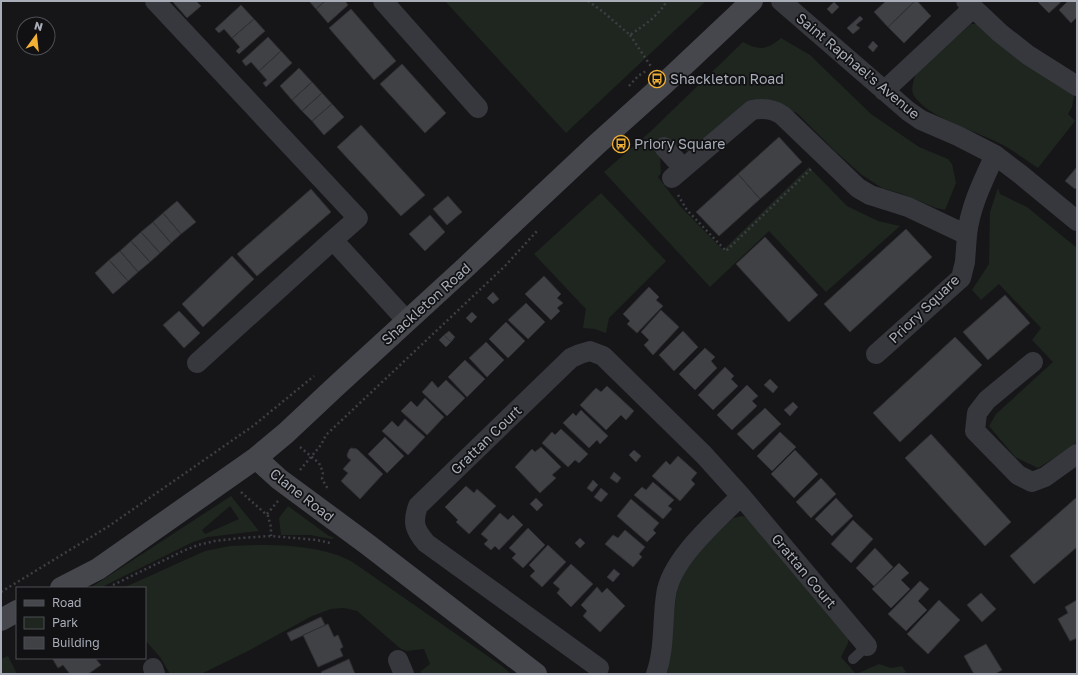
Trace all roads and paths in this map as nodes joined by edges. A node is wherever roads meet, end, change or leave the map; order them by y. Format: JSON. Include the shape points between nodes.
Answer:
{"nodes":[{"id":1,"x":155,"y":1,"type":"edge"},
{"id":2,"x":382,"y":1,"type":"edge"},
{"id":3,"x":588,"y":1,"type":"edge"},
{"id":4,"x":667,"y":1,"type":"edge"},
{"id":5,"x":752,"y":1,"type":"edge"},
{"id":6,"x":781,"y":1,"type":"edge"},
{"id":7,"x":970,"y":5,"type":"edge"},
{"id":8,"x":630,"y":35,"type":"junction"},
{"id":9,"x":652,"y":68,"type":"dead end"},
{"id":10,"x":1077,"y":86,"type":"edge"},
{"id":11,"x":884,"y":91,"type":"junction"},
{"id":12,"x":478,"y":108,"type":"dead end"},
{"id":13,"x":664,"y":148,"type":"dead end"},
{"id":14,"x":995,"y":155,"type":"junction"},
{"id":15,"x":825,"y":156,"type":"junction"},
{"id":16,"x":677,"y":173,"type":"junction"},
{"id":17,"x":1077,"y":221,"type":"edge"},
{"id":18,"x":967,"y":235,"type":"junction"},
{"id":19,"x":333,"y":240,"type":"junction"},
{"id":20,"x":408,"y":321,"type":"junction"},
{"id":21,"x":876,"y":354,"type":"dead end"},
{"id":22,"x":1033,"y":362,"type":"dead end"},
{"id":23,"x":197,"y":363,"type":"dead end"},
{"id":24,"x":286,"y":400,"type":"dead end"},
{"id":25,"x":323,"y":440,"type":"dead end"},
{"id":26,"x":296,"y":444,"type":"dead end"},
{"id":27,"x":1077,"y":454,"type":"edge"},
{"id":28,"x":311,"y":456,"type":"junction"},
{"id":29,"x":256,"y":458,"type":"junction"},
{"id":30,"x":299,"y":471,"type":"dead end"},
{"id":31,"x":322,"y":479,"type":"dead end"},
{"id":32,"x":240,"y":491,"type":"dead end"},
{"id":33,"x":741,"y":496,"type":"junction"},
{"id":34,"x":279,"y":500,"type":"dead end"},
{"id":35,"x":267,"y":514,"type":"junction"},
{"id":36,"x":271,"y":536,"type":"junction"},
{"id":37,"x":286,"y":538,"type":"dead end"},
{"id":38,"x":63,"y":587,"type":"edge"},
{"id":39,"x":109,"y":587,"type":"edge"},
{"id":40,"x":1,"y":592,"type":"edge"},
{"id":41,"x":16,"y":612,"type":"edge"},
{"id":42,"x":1,"y":620,"type":"edge"},
{"id":43,"x":860,"y":653,"type":"dead end"},
{"id":44,"x":599,"y":668,"type":"dead end"},
{"id":45,"x":536,"y":674,"type":"edge"},
{"id":46,"x":656,"y":674,"type":"edge"}],
"edges":[{"from":1,"to":19,"type":"street","via":[[358,218]]},
{"from":2,"to":12,"type":"street"},
{"from":3,"to":8,"type":"path"},
{"from":4,"to":8,"type":"path","via":[[653,18]]},
{"from":5,"to":20,"type":"street","name":"Shackleton Road"},
{"from":6,"to":11,"type":"street","name":"Saint Raphael's Avenue"},
{"from":7,"to":10,"type":"street","via":[[1028,55]]},
{"from":7,"to":11,"type":"street"},
{"from":8,"to":9,"type":"path"},
{"from":11,"to":14,"type":"street","name":"Saint Raphael's Avenue","via":[[921,120]]},
{"from":13,"to":16,"type":"street"},
{"from":14,"to":17,"type":"street","name":"Saint Raphael's Avenue"},
{"from":14,"to":18,"type":"street","name":"Priory Square","via":[[974,205]]},
{"from":15,"to":16,"type":"street","via":[[782,115],[762,108],[752,110]]},
{"from":15,"to":16,"type":"path","via":[[726,251],[679,197]]},
{"from":15,"to":18,"type":"street","via":[[858,188],[870,195],[908,207]]},
{"from":18,"to":21,"type":"street","name":"Priory Square","via":[[961,278]]},
{"from":19,"to":20,"type":"street"},
{"from":19,"to":23,"type":"street"},
{"from":20,"to":29,"type":"street","name":"Shackleton Road"},
{"from":22,"to":27,"type":"street","via":[[987,400],[978,413],[975,431],[1018,475],[1032,482],[1045,477]]},
{"from":24,"to":40,"type":"path","via":[[253,426],[109,526]]},
{"from":25,"to":28,"type":"path"},
{"from":26,"to":28,"type":"path"},
{"from":28,"to":30,"type":"path"},
{"from":28,"to":31,"type":"path","via":[[324,472]]},
{"from":29,"to":38,"type":"street","name":"Clane Road","via":[[98,569]]},
{"from":29,"to":45,"type":"street","name":"Clane Road","via":[[279,479]]},
{"from":32,"to":35,"type":"path"},
{"from":33,"to":43,"type":"street","name":"Grattan Court"},
{"from":33,"to":44,"type":"street","name":"Grattan Court","via":[[697,447],[603,356],[590,351],[571,358],[418,506],[415,525],[426,543]]},
{"from":33,"to":46,"type":"street","via":[[687,551],[669,581],[663,642]]},
{"from":34,"to":35,"type":"path"},
{"from":35,"to":36,"type":"path"},
{"from":36,"to":37,"type":"path"},
{"from":36,"to":39,"type":"path","via":[[198,545]]},
{"from":41,"to":42,"type":"street"}]}
